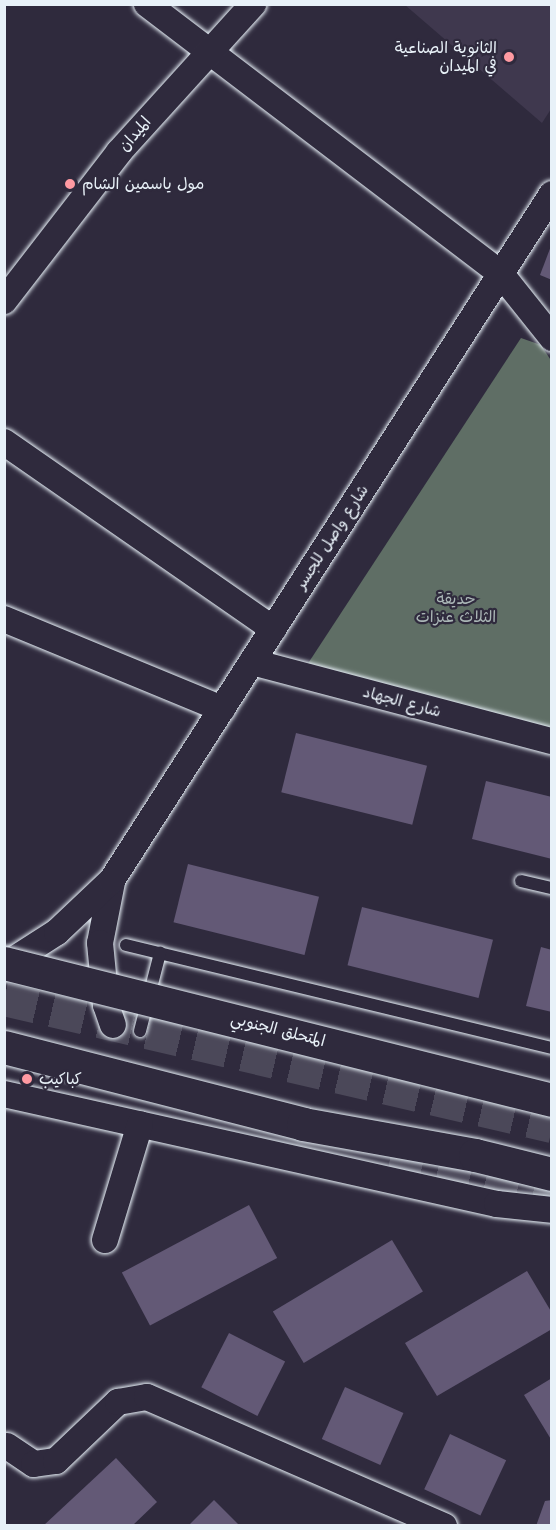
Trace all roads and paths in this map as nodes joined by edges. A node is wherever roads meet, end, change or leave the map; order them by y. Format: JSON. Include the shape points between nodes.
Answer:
{"nodes":[{"id":1,"x":147,"y":4,"type":"edge"},
{"id":2,"x":253,"y":4,"type":"edge"},
{"id":3,"x":207,"y":52,"type":"junction"},
{"id":4,"x":552,"y":194,"type":"edge"},
{"id":5,"x":501,"y":274,"type":"junction"},
{"id":6,"x":4,"y":301,"type":"edge"},
{"id":7,"x":552,"y":338,"type":"edge"},
{"id":8,"x":4,"y":442,"type":"edge"},
{"id":9,"x":4,"y":619,"type":"edge"},
{"id":10,"x":273,"y":629,"type":"junction"},
{"id":11,"x":252,"y":662,"type":"junction"},
{"id":12,"x":222,"y":709,"type":"junction"},
{"id":13,"x":552,"y":741,"type":"edge"},
{"id":14,"x":112,"y":880,"type":"junction"},
{"id":15,"x":521,"y":880,"type":"dead end"},
{"id":16,"x":552,"y":888,"type":"edge"},
{"id":17,"x":126,"y":945,"type":"dead end"},
{"id":18,"x":160,"y":952,"type":"junction"},
{"id":19,"x":4,"y":965,"type":"edge"},
{"id":20,"x":113,"y":1025,"type":"dead end"},
{"id":21,"x":140,"y":1031,"type":"dead end"},
{"id":22,"x":4,"y":1047,"type":"edge"},
{"id":23,"x":552,"y":1048,"type":"edge"},
{"id":24,"x":4,"y":1094,"type":"edge"},
{"id":25,"x":552,"y":1100,"type":"edge"},
{"id":26,"x":140,"y":1124,"type":"junction"},
{"id":27,"x":475,"y":1155,"type":"junction"},
{"id":28,"x":552,"y":1174,"type":"edge"},
{"id":29,"x":552,"y":1182,"type":"edge"},
{"id":30,"x":552,"y":1210,"type":"edge"},
{"id":31,"x":105,"y":1240,"type":"dead end"},
{"id":32,"x":7,"y":1446,"type":"dead end"},
{"id":33,"x":444,"y":1526,"type":"edge"}],
"edges":[{"from":1,"to":3,"type":"street"},
{"from":2,"to":3,"type":"street","name":"الميدان"},
{"from":3,"to":5,"type":"street"},
{"from":3,"to":6,"type":"street","name":"الميدان","via":[[119,152]]},
{"from":4,"to":5,"type":"street","name":"شارع واصل للجسر"},
{"from":5,"to":7,"type":"street"},
{"from":5,"to":10,"type":"street","name":"شارع واصل للجسر"},
{"from":8,"to":10,"type":"street"},
{"from":9,"to":12,"type":"street"},
{"from":10,"to":11,"type":"street","name":"شارع واصل للجسر"},
{"from":11,"to":12,"type":"street","name":"شارع واصل للجسر"},
{"from":11,"to":13,"type":"street","name":"شارع الجهاد"},
{"from":12,"to":14,"type":"street","name":"شارع واصل للجسر"},
{"from":14,"to":19,"type":"street","name":"شارع واصل للجسر","via":[[57,932]]},
{"from":14,"to":20,"type":"street","name":"شارع واصل للجسر","via":[[100,943],[106,1005]]},
{"from":15,"to":16,"type":"lane"},
{"from":17,"to":18,"type":"lane"},
{"from":18,"to":21,"type":"lane"},
{"from":18,"to":23,"type":"lane"},
{"from":19,"to":25,"type":"highway","name":"المتحلق الجنوبي","bridge":true,"via":[[130,992]]},
{"from":22,"to":27,"type":"highway","via":[[303,1124]]},
{"from":24,"to":26,"type":"street"},
{"from":26,"to":30,"type":"street","via":[[497,1204]]},
{"from":26,"to":31,"type":"street"},
{"from":27,"to":28,"type":"highway"},
{"from":27,"to":29,"type":"highway"},
{"from":32,"to":33,"type":"street","via":[[34,1464],[56,1461],[117,1402],[147,1397]]}]}
